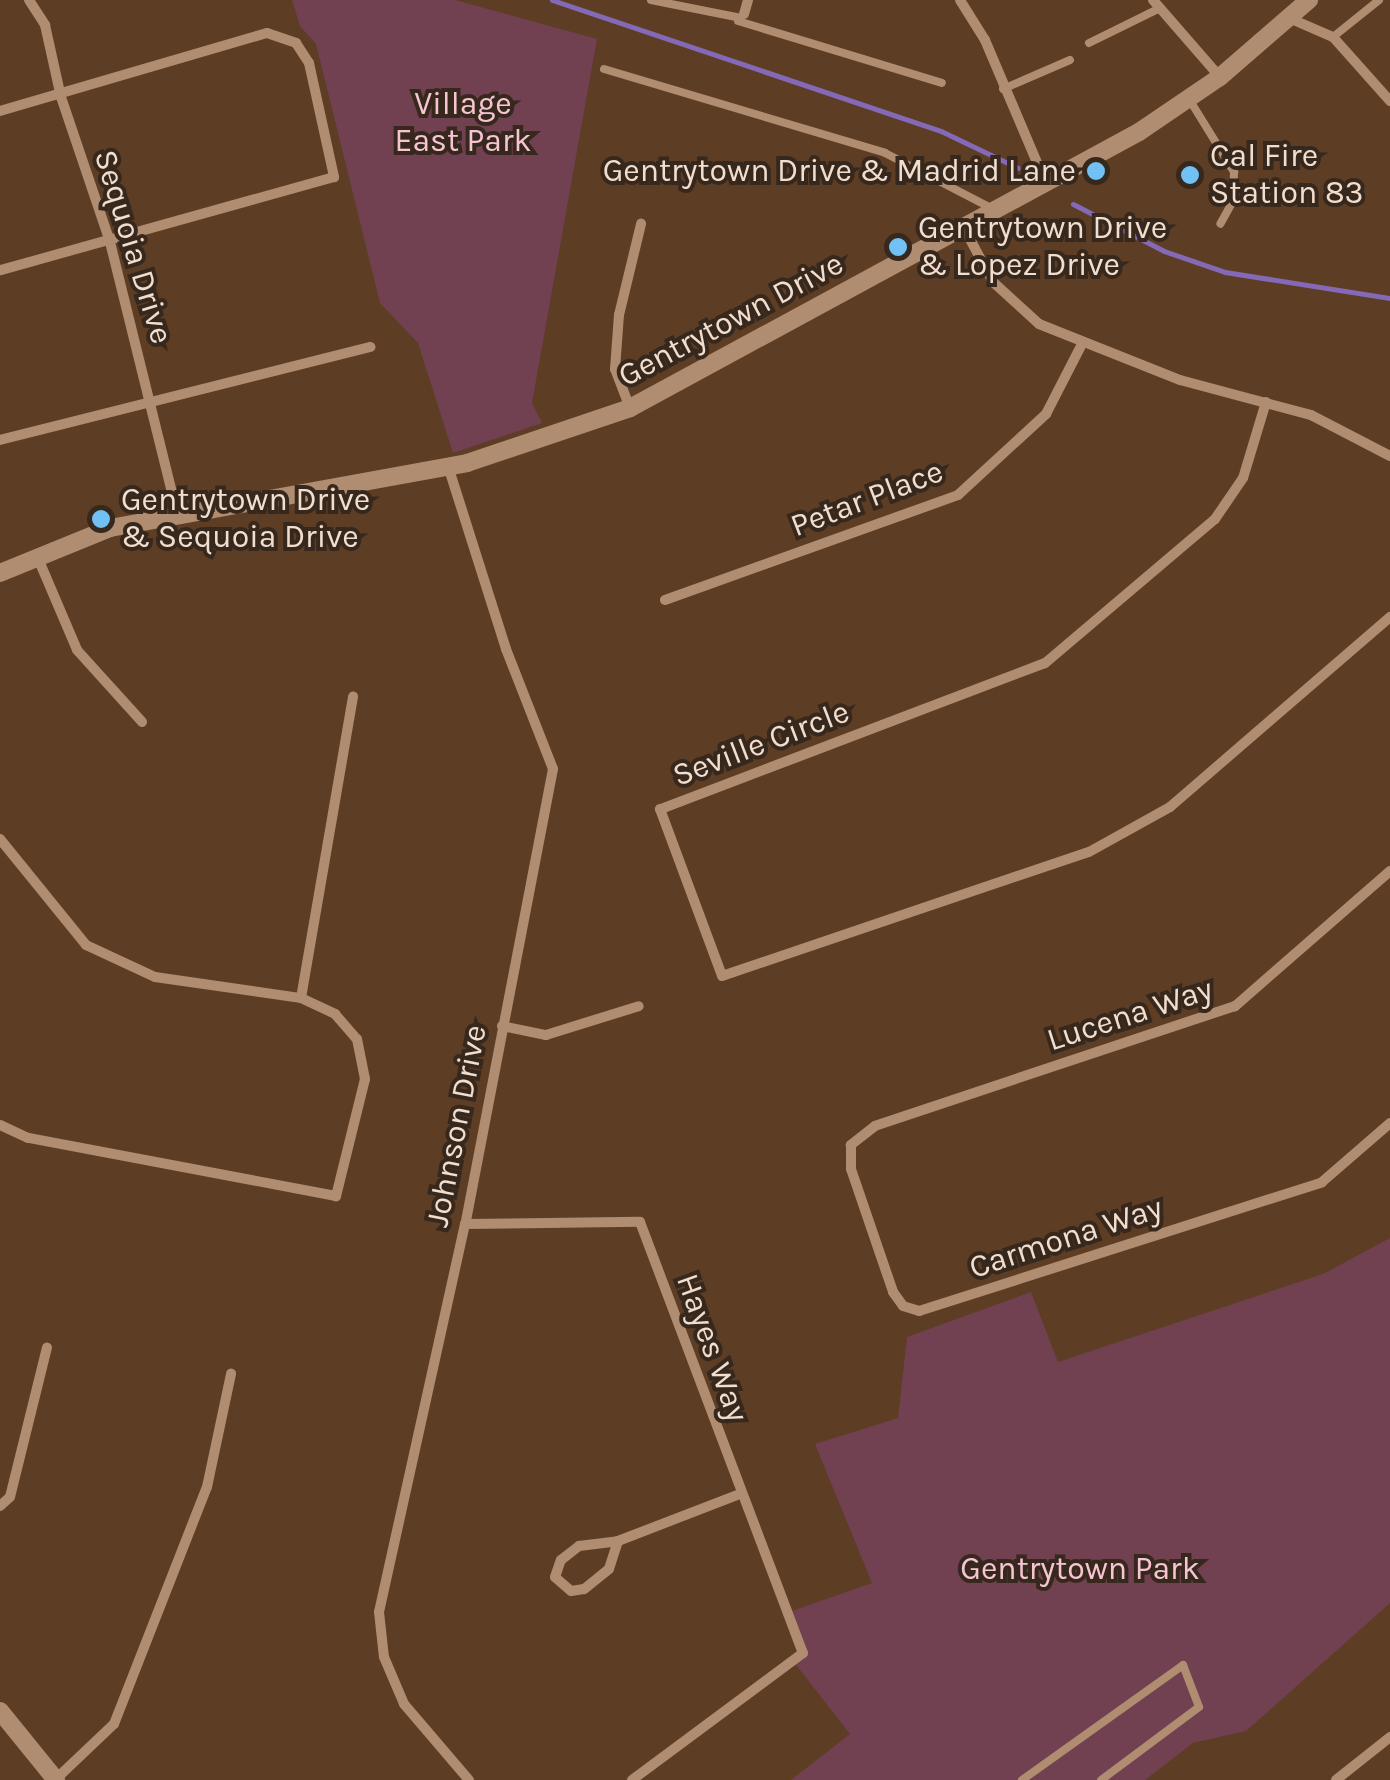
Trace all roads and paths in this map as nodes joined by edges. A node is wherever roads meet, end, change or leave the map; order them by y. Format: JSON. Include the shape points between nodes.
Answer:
{"nodes":[{"id":1,"x":29,"y":0,"type":"edge"},
{"id":2,"x":651,"y":0,"type":"edge"},
{"id":3,"x":748,"y":0,"type":"edge"},
{"id":4,"x":960,"y":0,"type":"edge"},
{"id":5,"x":1309,"y":0,"type":"edge"},
{"id":6,"x":1379,"y":0,"type":"edge"},
{"id":7,"x":1156,"y":4,"type":"edge"},
{"id":8,"x":741,"y":17,"type":"junction"},
{"id":9,"x":1289,"y":18,"type":"junction"},
{"id":10,"x":1333,"y":37,"type":"junction"},
{"id":11,"x":1089,"y":43,"type":"dead end"},
{"id":12,"x":1070,"y":60,"type":"dead end"},
{"id":13,"x":604,"y":70,"type":"dead end"},
{"id":14,"x":1220,"y":78,"type":"junction"},
{"id":15,"x":942,"y":83,"type":"dead end"},
{"id":16,"x":1003,"y":89,"type":"junction"},
{"id":17,"x":61,"y":97,"type":"junction"},
{"id":18,"x":1189,"y":99,"type":"junction"},
{"id":19,"x":1390,"y":100,"type":"edge"},
{"id":20,"x":0,"y":110,"type":"edge"},
{"id":21,"x":1046,"y":184,"type":"junction"},
{"id":22,"x":995,"y":211,"type":"junction"},
{"id":23,"x":640,"y":224,"type":"dead end"},
{"id":24,"x":1220,"y":224,"type":"dead end"},
{"id":25,"x":964,"y":228,"type":"junction"},
{"id":26,"x":110,"y":242,"type":"junction"},
{"id":27,"x":0,"y":270,"type":"edge"},
{"id":28,"x":1082,"y":344,"type":"junction"},
{"id":29,"x":370,"y":347,"type":"dead end"},
{"id":30,"x":152,"y":400,"type":"junction"},
{"id":31,"x":1266,"y":402,"type":"junction"},
{"id":32,"x":630,"y":408,"type":"junction"},
{"id":33,"x":0,"y":440,"type":"edge"},
{"id":34,"x":1390,"y":456,"type":"edge"},
{"id":35,"x":448,"y":466,"type":"junction"},
{"id":36,"x":177,"y":513,"type":"junction"},
{"id":37,"x":37,"y":556,"type":"junction"},
{"id":38,"x":0,"y":574,"type":"edge"},
{"id":39,"x":666,"y":600,"type":"dead end"},
{"id":40,"x":1390,"y":618,"type":"edge"},
{"id":41,"x":352,"y":696,"type":"dead end"},
{"id":42,"x":142,"y":722,"type":"dead end"},
{"id":43,"x":0,"y":840,"type":"edge"},
{"id":44,"x":1390,"y":871,"type":"edge"},
{"id":45,"x":302,"y":998,"type":"junction"},
{"id":46,"x":640,"y":1006,"type":"dead end"},
{"id":47,"x":502,"y":1026,"type":"junction"},
{"id":48,"x":1390,"y":1123,"type":"edge"},
{"id":49,"x":0,"y":1125,"type":"edge"},
{"id":50,"x":851,"y":1145,"type":"joint"},
{"id":51,"x":465,"y":1224,"type":"junction"},
{"id":52,"x":47,"y":1347,"type":"dead end"},
{"id":53,"x":231,"y":1374,"type":"dead end"},
{"id":54,"x":740,"y":1494,"type":"junction"},
{"id":55,"x":0,"y":1506,"type":"edge"},
{"id":56,"x":618,"y":1541,"type":"junction"},
{"id":57,"x":0,"y":1711,"type":"edge"},
{"id":58,"x":1390,"y":1737,"type":"edge"},
{"id":59,"x":56,"y":1780,"type":"edge"},
{"id":60,"x":470,"y":1780,"type":"edge"},
{"id":61,"x":632,"y":1780,"type":"edge"},
{"id":62,"x":1022,"y":1780,"type":"edge"},
{"id":63,"x":1100,"y":1780,"type":"edge"},
{"id":64,"x":1336,"y":1780,"type":"edge"}],
"edges":[{"from":1,"to":17,"type":"street","name":"Sequoia Drive","via":[[45,24]]},
{"from":2,"to":8,"type":"lane"},
{"from":3,"to":8,"type":"street"},
{"from":4,"to":16,"type":"street","via":[[985,40]]},
{"from":5,"to":9,"type":"street","name":"Gentrytown Drive"},
{"from":6,"to":10,"type":"lane"},
{"from":7,"to":11,"type":"lane"},
{"from":7,"to":14,"type":"street"},
{"from":8,"to":15,"type":"lane"},
{"from":9,"to":10,"type":"street"},
{"from":9,"to":14,"type":"street","name":"Gentrytown Drive"},
{"from":10,"to":19,"type":"street"},
{"from":12,"to":16,"type":"lane"},
{"from":13,"to":22,"type":"lane","via":[[885,153]]},
{"from":14,"to":18,"type":"street","name":"Gentrytown Drive"},
{"from":16,"to":21,"type":"street"},
{"from":17,"to":20,"type":"street"},
{"from":17,"to":26,"type":"street","name":"Sequoia Drive"},
{"from":17,"to":26,"type":"street","via":[[267,32],[296,43],[309,63],[334,178]]},
{"from":18,"to":21,"type":"street","name":"Gentrytown Drive"},
{"from":18,"to":24,"type":"lane","via":[[1234,172],[1232,201]]},
{"from":21,"to":22,"type":"street","name":"Gentrytown Drive"},
{"from":22,"to":25,"type":"street","name":"Gentrytown Drive"},
{"from":23,"to":32,"type":"street","via":[[614,370]]},
{"from":25,"to":28,"type":"street","via":[[1010,303]]},
{"from":25,"to":32,"type":"street","name":"Gentrytown Drive"},
{"from":26,"to":27,"type":"street"},
{"from":26,"to":30,"type":"street","name":"Sequoia Drive"},
{"from":28,"to":31,"type":"street"},
{"from":28,"to":39,"type":"street","name":"Petar Place","via":[[1046,414],[958,495]]},
{"from":29,"to":30,"type":"street"},
{"from":30,"to":33,"type":"street"},
{"from":30,"to":36,"type":"street","name":"Sequoia Drive"},
{"from":31,"to":34,"type":"street","via":[[1337,425]]},
{"from":31,"to":40,"type":"street","name":"Seville Circle","via":[[1243,478],[1215,519],[1046,663],[660,809],[722,976],[1089,852],[1170,807]]},
{"from":32,"to":35,"type":"street","name":"Gentrytown Drive"},
{"from":35,"to":36,"type":"street","name":"Gentrytown Drive"},
{"from":35,"to":47,"type":"street","name":"Johnson Drive","via":[[552,769]]},
{"from":36,"to":37,"type":"street","name":"Gentrytown Drive"},
{"from":37,"to":38,"type":"street","name":"Gentrytown Drive"},
{"from":37,"to":42,"type":"street","via":[[77,650]]},
{"from":41,"to":45,"type":"street"},
{"from":43,"to":45,"type":"street","via":[[86,945],[155,977]]},
{"from":44,"to":50,"type":"street","name":"Lucena Way","via":[[1234,1006],[876,1126]]},
{"from":45,"to":49,"type":"street","via":[[335,1014],[357,1039],[365,1079],[336,1196],[28,1138]]},
{"from":46,"to":47,"type":"street","via":[[546,1035]]},
{"from":47,"to":51,"type":"street","name":"Johnson Drive"},
{"from":48,"to":50,"type":"street","name":"Carmona Way","via":[[1322,1182],[918,1312],[893,1292],[850,1169]]},
{"from":51,"to":54,"type":"street","name":"Hayes Way","via":[[640,1222]]},
{"from":51,"to":60,"type":"street","name":"Johnson Drive","via":[[379,1612],[384,1657],[404,1704]]},
{"from":52,"to":55,"type":"street","via":[[10,1497]]},
{"from":53,"to":59,"type":"street","via":[[207,1488],[114,1724]]},
{"from":54,"to":56,"type":"street"},
{"from":54,"to":61,"type":"street","name":"Hayes Way","via":[[803,1653]]},
{"from":56,"to":56,"type":"street","via":[[579,1546],[560,1560],[555,1577],[571,1591],[584,1589],[610,1568]]},
{"from":57,"to":59,"type":"street"},
{"from":58,"to":64,"type":"street"},
{"from":62,"to":63,"type":"lane","via":[[1183,1664],[1199,1708]]}]}
